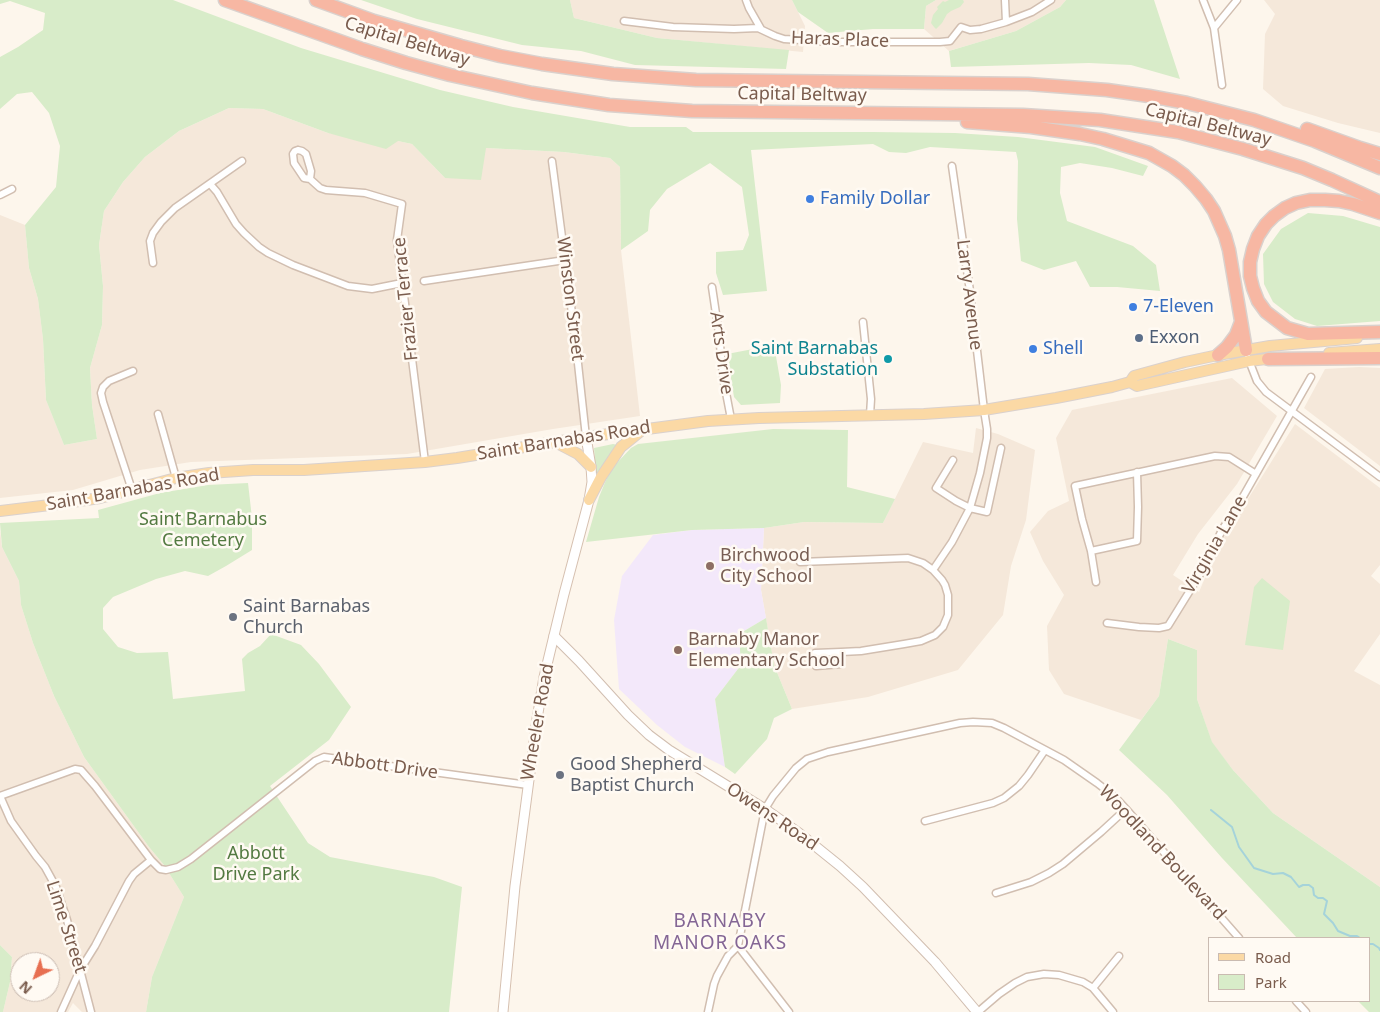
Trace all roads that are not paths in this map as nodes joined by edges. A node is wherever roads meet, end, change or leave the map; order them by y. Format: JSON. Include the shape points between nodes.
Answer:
{"nodes":[{"id":1,"x":225,"y":0,"type":"edge"},
{"id":2,"x":316,"y":0,"type":"edge"},
{"id":3,"x":746,"y":0,"type":"edge"},
{"id":4,"x":1005,"y":0,"type":"edge"},
{"id":5,"x":1051,"y":0,"type":"edge"},
{"id":6,"x":1203,"y":0,"type":"edge"},
{"id":7,"x":1237,"y":0,"type":"edge"},
{"id":8,"x":624,"y":21,"type":"dead end"},
{"id":9,"x":1006,"y":22,"type":"junction"},
{"id":10,"x":1214,"y":28,"type":"junction"},
{"id":11,"x":761,"y":29,"type":"junction"},
{"id":12,"x":1222,"y":84,"type":"dead end"},
{"id":13,"x":1149,"y":96,"type":"junction"},
{"id":14,"x":787,"y":112,"type":"junction"},
{"id":15,"x":1380,"y":154,"type":"edge"},
{"id":16,"x":242,"y":161,"type":"dead end"},
{"id":17,"x":552,"y":161,"type":"dead end"},
{"id":18,"x":952,"y":166,"type":"dead end"},
{"id":19,"x":1380,"y":168,"type":"edge"},
{"id":20,"x":310,"y":178,"type":"dead end"},
{"id":21,"x":210,"y":184,"type":"junction"},
{"id":22,"x":12,"y":188,"type":"dead end"},
{"id":23,"x":0,"y":195,"type":"edge"},
{"id":24,"x":1380,"y":202,"type":"edge"},
{"id":25,"x":1380,"y":213,"type":"edge"},
{"id":26,"x":565,"y":260,"type":"junction"},
{"id":27,"x":153,"y":263,"type":"dead end"},
{"id":28,"x":424,"y":281,"type":"dead end"},
{"id":29,"x":402,"y":283,"type":"junction"},
{"id":30,"x":712,"y":287,"type":"dead end"},
{"id":31,"x":1241,"y":319,"type":"junction"},
{"id":32,"x":863,"y":322,"type":"dead end"},
{"id":33,"x":1380,"y":332,"type":"edge"},
{"id":34,"x":1380,"y":336,"type":"edge"},
{"id":35,"x":1380,"y":349,"type":"edge"},
{"id":36,"x":1218,"y":355,"type":"junction"},
{"id":37,"x":1248,"y":356,"type":"junction"},
{"id":38,"x":1380,"y":358,"type":"edge"},
{"id":39,"x":1268,"y":359,"type":"junction"},
{"id":40,"x":133,"y":371,"type":"dead end"},
{"id":41,"x":1311,"y":377,"type":"dead end"},
{"id":42,"x":1130,"y":382,"type":"junction"},
{"id":43,"x":984,"y":410,"type":"junction"},
{"id":44,"x":1292,"y":412,"type":"junction"},
{"id":45,"x":158,"y":414,"type":"dead end"},
{"id":46,"x":870,"y":415,"type":"junction"},
{"id":47,"x":730,"y":419,"type":"junction"},
{"id":48,"x":643,"y":429,"type":"junction"},
{"id":49,"x":586,"y":437,"type":"junction"},
{"id":50,"x":554,"y":442,"type":"junction"},
{"id":51,"x":1001,"y":448,"type":"dead end"},
{"id":52,"x":953,"y":460,"type":"dead end"},
{"id":53,"x":425,"y":462,"type":"junction"},
{"id":54,"x":591,"y":467,"type":"junction"},
{"id":55,"x":1137,"y":472,"type":"junction"},
{"id":56,"x":1256,"y":474,"type":"junction"},
{"id":57,"x":1380,"y":477,"type":"edge"},
{"id":58,"x":176,"y":478,"type":"junction"},
{"id":59,"x":132,"y":490,"type":"junction"},
{"id":60,"x":590,"y":500,"type":"junction"},
{"id":61,"x":970,"y":508,"type":"junction"},
{"id":62,"x":0,"y":511,"type":"edge"},
{"id":63,"x":1091,"y":550,"type":"junction"},
{"id":64,"x":800,"y":562,"type":"dead end"},
{"id":65,"x":933,"y":570,"type":"junction"},
{"id":66,"x":1096,"y":582,"type":"dead end"},
{"id":67,"x":1107,"y":623,"type":"dead end"},
{"id":68,"x":554,"y":636,"type":"junction"},
{"id":69,"x":840,"y":652,"type":"junction"},
{"id":70,"x":1045,"y":750,"type":"junction"},
{"id":71,"x":528,"y":786,"type":"junction"},
{"id":72,"x":0,"y":796,"type":"edge"},
{"id":73,"x":765,"y":809,"type":"junction"},
{"id":74,"x":1126,"y":809,"type":"junction"},
{"id":75,"x":924,"y":821,"type":"dead end"},
{"id":76,"x":151,"y":860,"type":"junction"},
{"id":77,"x":996,"y":893,"type":"dead end"},
{"id":78,"x":1239,"y":937,"type":"edge"},
{"id":79,"x":738,"y":946,"type":"junction"},
{"id":80,"x":1119,"y":956,"type":"dead end"},
{"id":81,"x":80,"y":970,"type":"junction"},
{"id":82,"x":1093,"y":988,"type":"junction"},
{"id":83,"x":1297,"y":1002,"type":"edge"},
{"id":84,"x":61,"y":1012,"type":"edge"},
{"id":85,"x":91,"y":1012,"type":"edge"},
{"id":86,"x":503,"y":1012,"type":"edge"},
{"id":87,"x":708,"y":1012,"type":"edge"},
{"id":88,"x":790,"y":1012,"type":"edge"},
{"id":89,"x":977,"y":1012,"type":"edge"},
{"id":90,"x":1113,"y":1012,"type":"edge"},
{"id":91,"x":1306,"y":1012,"type":"edge"}],
"edges":[{"from":1,"to":14,"type":"highway","name":"Capital Beltway","via":[[406,63],[532,93],[650,108]]},
{"from":2,"to":13,"type":"highway","name":"Capital Beltway","via":[[383,24],[461,46],[533,62],[614,74],[696,80],[1028,84]]},
{"from":3,"to":11,"type":"street"},
{"from":4,"to":9,"type":"street"},
{"from":5,"to":9,"type":"street"},
{"from":6,"to":10,"type":"street"},
{"from":7,"to":10,"type":"street"},
{"from":8,"to":11,"type":"street","name":"Haras Place","via":[[674,27]]},
{"from":9,"to":11,"type":"street","name":"Haras Place","via":[[981,29],[961,27],[946,42],[833,42],[784,38]]},
{"from":10,"to":12,"type":"street"},
{"from":13,"to":15,"type":"highway","via":[[1188,100],[1264,117]]},
{"from":13,"to":19,"type":"highway","name":"Capital Beltway","via":[[1254,120]]},
{"from":14,"to":24,"type":"highway","name":"Capital Beltway","via":[[1041,116],[1142,126],[1216,141],[1272,158]]},
{"from":14,"to":31,"type":"highway","via":[[1031,127],[1080,134],[1149,153],[1184,175],[1214,211],[1229,250]]},
{"from":16,"to":21,"type":"street"},
{"from":17,"to":26,"type":"street","name":"Winston Street"},
{"from":18,"to":43,"type":"street","name":"Larry Avenue"},
{"from":20,"to":29,"type":"street","name":"Frazier Terrace","via":[[326,190],[365,193],[402,204],[398,240]]},
{"from":21,"to":27,"type":"street","via":[[160,222],[150,241]]},
{"from":21,"to":29,"type":"street","via":[[244,233],[268,253],[348,286],[372,289]]},
{"from":22,"to":23,"type":"street"},
{"from":25,"to":33,"type":"highway","via":[[1353,204],[1324,200],[1310,200],[1285,208],[1266,224],[1258,236],[1250,262],[1250,276],[1258,301],[1266,312],[1287,328],[1308,334]]},
{"from":26,"to":28,"type":"street"},
{"from":26,"to":49,"type":"street","name":"Winston Street"},
{"from":29,"to":53,"type":"street","name":"Frazier Terrace"},
{"from":30,"to":47,"type":"street","name":"Arts Drive"},
{"from":31,"to":36,"type":"highway","via":[[1236,335]]},
{"from":31,"to":37,"type":"highway"},
{"from":32,"to":46,"type":"street"},
{"from":34,"to":37,"type":"main road","name":"Saint Barnabas Road","via":[[1270,346]]},
{"from":35,"to":39,"type":"main road","name":"Saint Barnabas Road"},
{"from":36,"to":37,"type":"main road","name":"Saint Barnabas Road"},
{"from":36,"to":42,"type":"main road","name":"Saint Barnabas Road","via":[[1135,376]]},
{"from":37,"to":39,"type":"main road","name":"Saint Barnabas Road"},
{"from":37,"to":42,"type":"main road","name":"Saint Barnabas Road","via":[[1137,386]]},
{"from":37,"to":44,"type":"street","via":[[1260,385]]},
{"from":38,"to":39,"type":"highway"},
{"from":40,"to":59,"type":"street","via":[[110,381],[101,393]]},
{"from":41,"to":44,"type":"street","name":"Virginia Lane"},
{"from":42,"to":43,"type":"main road","name":"Saint Barnabas Road"},
{"from":43,"to":46,"type":"main road","name":"Saint Barnabas Road"},
{"from":43,"to":61,"type":"street","name":"Larry Avenue","via":[[988,429],[986,449]]},
{"from":44,"to":56,"type":"street","name":"Virginia Lane"},
{"from":44,"to":57,"type":"street"},
{"from":45,"to":58,"type":"street"},
{"from":46,"to":47,"type":"main road","name":"Saint Barnabas Road"},
{"from":47,"to":48,"type":"main road","name":"Saint Barnabas Road"},
{"from":48,"to":49,"type":"main road","name":"Saint Barnabas Road"},
{"from":48,"to":60,"type":"main road","via":[[621,447]]},
{"from":49,"to":50,"type":"main road","name":"Saint Barnabas Road"},
{"from":49,"to":54,"type":"main road","name":"Wheeler Road"},
{"from":50,"to":53,"type":"main road","name":"Saint Barnabas Road"},
{"from":50,"to":54,"type":"main road","via":[[578,454]]},
{"from":51,"to":61,"type":"street","via":[[986,512]]},
{"from":52,"to":61,"type":"street","via":[[936,488]]},
{"from":53,"to":58,"type":"main road","name":"Saint Barnabas Road","via":[[253,470]]},
{"from":54,"to":60,"type":"main road","name":"Wheeler Road"},
{"from":55,"to":56,"type":"street","via":[[1215,456],[1229,457]]},
{"from":55,"to":63,"type":"street","via":[[1137,541]]},
{"from":55,"to":63,"type":"street","via":[[1075,486]]},
{"from":56,"to":67,"type":"street","name":"Virginia Lane","via":[[1168,626]]},
{"from":58,"to":59,"type":"main road","name":"Saint Barnabas Road"},
{"from":59,"to":62,"type":"main road","name":"Saint Barnabas Road","via":[[100,498]]},
{"from":60,"to":68,"type":"main road","name":"Wheeler Road"},
{"from":61,"to":65,"type":"street","name":"Larry Avenue"},
{"from":63,"to":66,"type":"street"},
{"from":64,"to":65,"type":"street","via":[[908,558]]},
{"from":65,"to":69,"type":"street","via":[[942,580],[948,595],[948,615],[939,632],[904,644]]},
{"from":68,"to":71,"type":"main road","name":"Wheeler Road","via":[[536,720]]},
{"from":68,"to":73,"type":"main road","name":"Owens Road","via":[[650,735]]},
{"from":69,"to":69,"type":"street","via":[[814,653],[816,666],[841,664]]},
{"from":70,"to":73,"type":"street","name":"Woodland Boulevard","via":[[1004,728],[983,722],[960,723],[895,736],[807,759],[796,768]]},
{"from":70,"to":74,"type":"street","name":"Woodland Boulevard","via":[[1090,778]]},
{"from":70,"to":75,"type":"street","via":[[1019,786],[1004,798]]},
{"from":71,"to":76,"type":"street","name":"Abbott Drive","via":[[324,757],[175,868],[166,870]]},
{"from":71,"to":86,"type":"main road","name":"Wheeler Road"},
{"from":72,"to":76,"type":"street","via":[[75,769],[81,770]]},
{"from":72,"to":81,"type":"street","name":"Lime Street","via":[[11,821],[56,887]]},
{"from":73,"to":79,"type":"street","name":"Woodland Boulevard"},
{"from":73,"to":89,"type":"main road","name":"Owens Road","via":[[864,887],[936,962]]},
{"from":74,"to":77,"type":"street","via":[[1063,864],[1031,882]]},
{"from":74,"to":78,"type":"street","name":"Woodland Boulevard"},
{"from":76,"to":81,"type":"street","via":[[129,881]]},
{"from":79,"to":87,"type":"street","name":"Woodland Boulevard","via":[[717,976]]},
{"from":79,"to":88,"type":"street"},
{"from":80,"to":82,"type":"street"},
{"from":81,"to":84,"type":"street"},
{"from":81,"to":85,"type":"street","name":"Lime Street"},
{"from":82,"to":89,"type":"street","via":[[1068,977],[1039,974],[1007,987]]},
{"from":82,"to":90,"type":"street"},
{"from":83,"to":91,"type":"street"}]}
